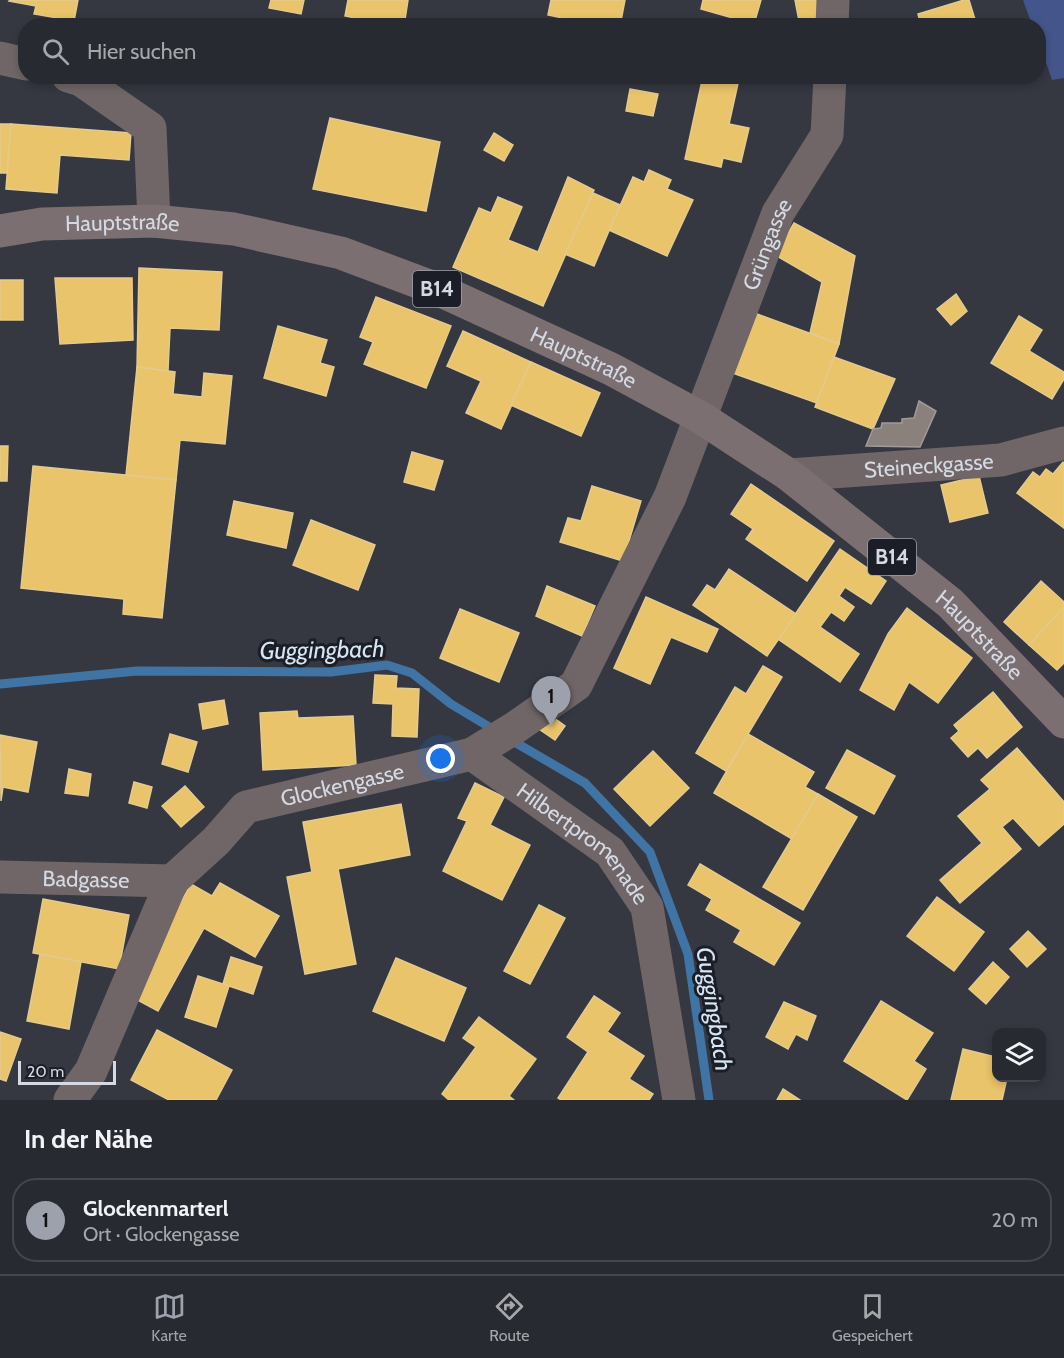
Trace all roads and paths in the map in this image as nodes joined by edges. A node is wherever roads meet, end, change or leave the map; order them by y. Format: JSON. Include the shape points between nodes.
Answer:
{"nodes":[{"id":1,"x":834,"y":0,"type":"edge"},
{"id":2,"x":833,"y":18,"type":"edge"},
{"id":3,"x":0,"y":58,"type":"edge"},
{"id":4,"x":18,"y":62,"type":"edge"},
{"id":5,"x":87,"y":84,"type":"edge"},
{"id":6,"x":830,"y":84,"type":"edge"},
{"id":7,"x":154,"y":221,"type":"junction"},
{"id":8,"x":0,"y":231,"type":"edge"},
{"id":9,"x":700,"y":417,"type":"junction"},
{"id":10,"x":1064,"y":442,"type":"edge"},
{"id":11,"x":789,"y":475,"type":"junction"},
{"id":12,"x":1064,"y":722,"type":"edge"},
{"id":13,"x":478,"y":749,"type":"junction"},
{"id":14,"x":0,"y":877,"type":"edge"},
{"id":15,"x":172,"y":882,"type":"junction"},
{"id":16,"x":70,"y":1100,"type":"edge"},
{"id":17,"x":679,"y":1100,"type":"edge"}],
"edges":[{"from":1,"to":2,"type":"street"},
{"from":3,"to":4,"type":"street"},
{"from":5,"to":7,"type":"street","via":[[150,128]]},
{"from":6,"to":9,"type":"street","name":"Grüngasse","via":[[827,135],[778,213]]},
{"from":7,"to":8,"type":"main road","name":"Hauptstraße","number":"B14","via":[[42,224]]},
{"from":7,"to":9,"type":"main road","name":"Hauptstraße","number":"B14","via":[[234,229],[341,253],[437,290],[611,369]]},
{"from":9,"to":11,"type":"main road","name":"Hauptstraße","number":"B14"},
{"from":9,"to":13,"type":"street","name":"Glockengasse","via":[[670,497],[576,685]]},
{"from":10,"to":11,"type":"street","name":"Steineckgasse","via":[[1001,460]]},
{"from":11,"to":12,"type":"main road","name":"Hauptstraße","number":"B14","via":[[950,603]]},
{"from":13,"to":15,"type":"street","name":"Glockengasse","via":[[246,807]]},
{"from":13,"to":17,"type":"street","name":"Hilbertpromenade","via":[[610,852],[647,907]]},
{"from":14,"to":15,"type":"street","name":"Badgasse"},
{"from":15,"to":16,"type":"street","name":"Glockengasse","via":[[91,1071]]}]}
